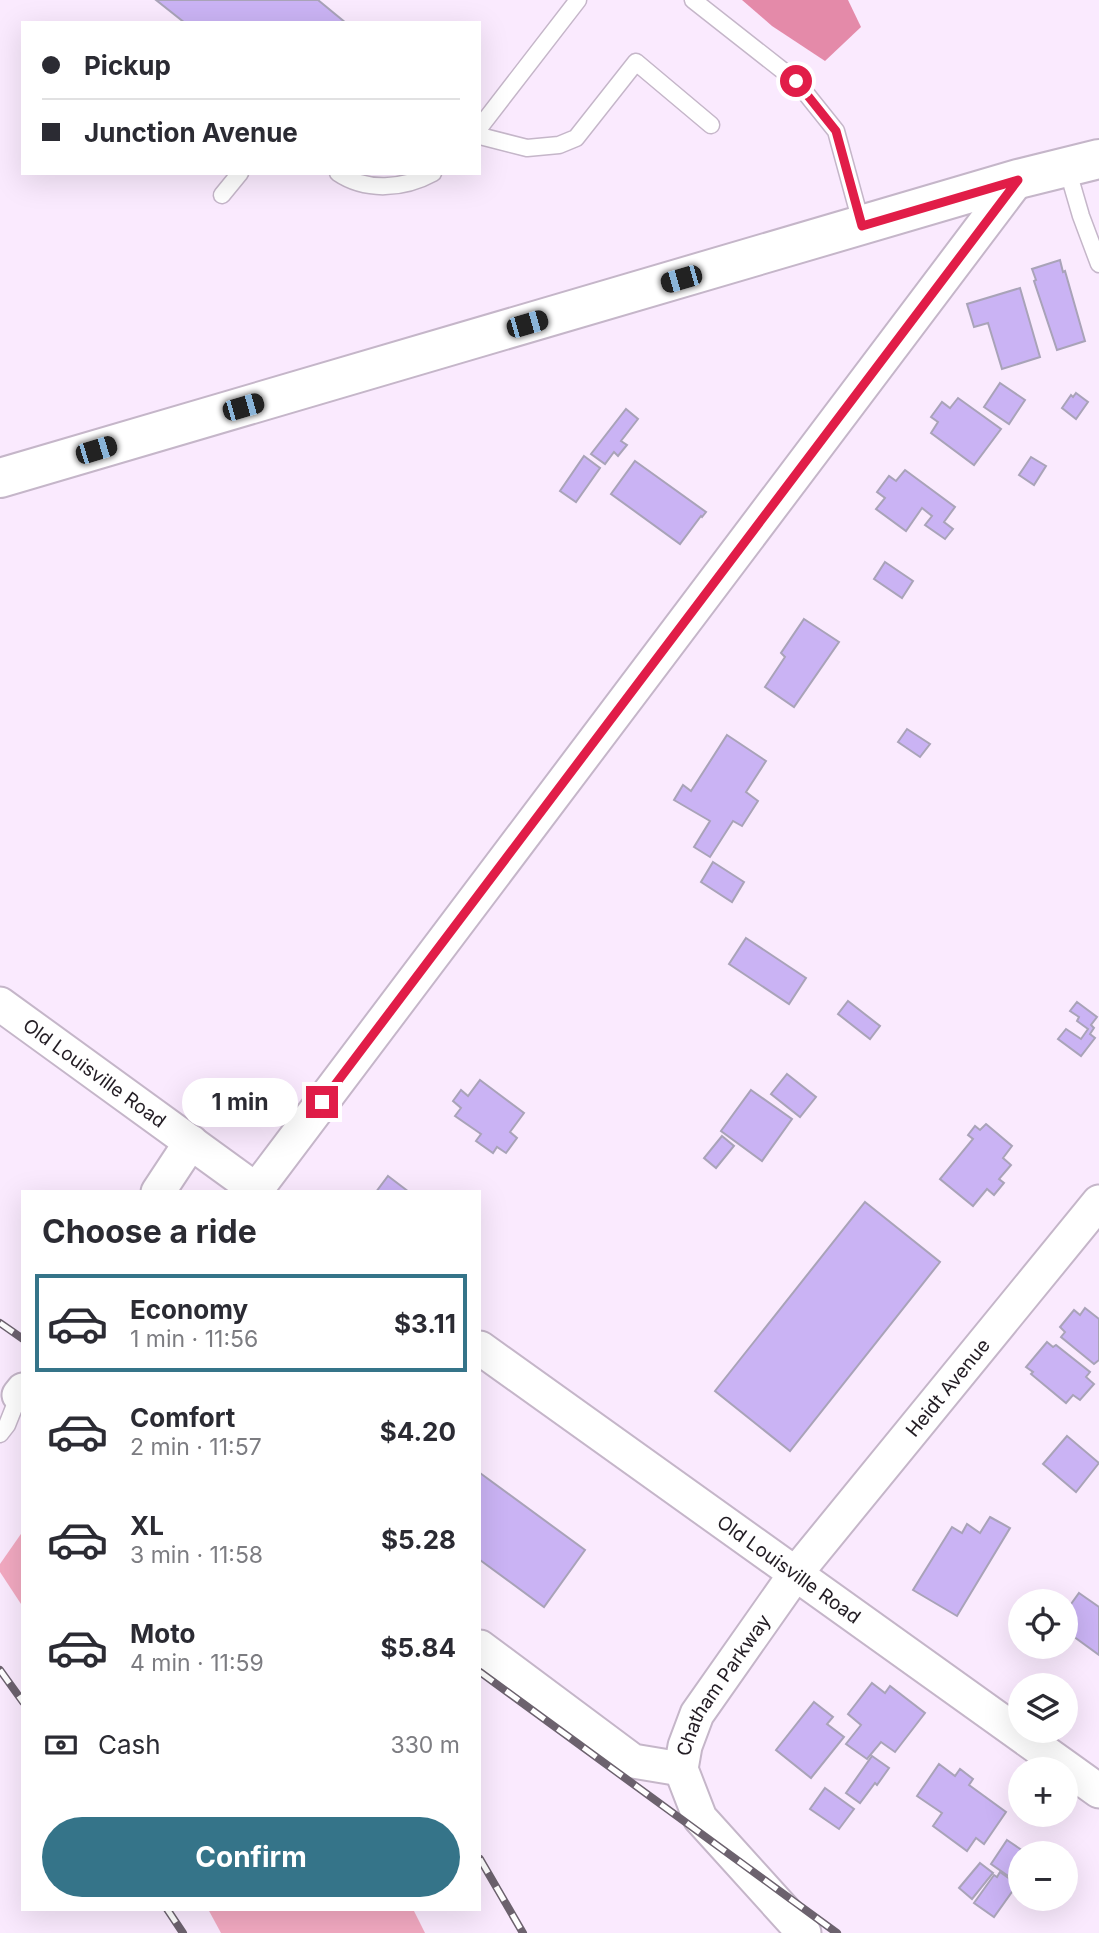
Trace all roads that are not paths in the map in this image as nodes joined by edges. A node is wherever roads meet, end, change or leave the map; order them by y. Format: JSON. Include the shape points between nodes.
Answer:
{"nodes":[{"id":1,"x":578,"y":0,"type":"edge"},
{"id":2,"x":693,"y":0,"type":"edge"},
{"id":3,"x":711,"y":125,"type":"dead end"},
{"id":4,"x":481,"y":126,"type":"edge"},
{"id":5,"x":481,"y":136,"type":"edge"},
{"id":6,"x":1083,"y":164,"type":"edge"},
{"id":7,"x":238,"y":175,"type":"edge"},
{"id":8,"x":341,"y":175,"type":"edge"},
{"id":9,"x":428,"y":175,"type":"edge"},
{"id":10,"x":1018,"y":180,"type":"junction"},
{"id":11,"x":222,"y":195,"type":"dead end"},
{"id":12,"x":862,"y":226,"type":"junction"},
{"id":13,"x":1099,"y":263,"type":"edge"},
{"id":14,"x":0,"y":478,"type":"edge"},
{"id":15,"x":0,"y":1004,"type":"edge"},
{"id":16,"x":191,"y":1142,"type":"junction"},
{"id":17,"x":159,"y":1190,"type":"edge"},
{"id":18,"x":257,"y":1190,"type":"edge"},
{"id":19,"x":259,"y":1190,"type":"edge"},
{"id":20,"x":1099,"y":1202,"type":"edge"},
{"id":21,"x":481,"y":1349,"type":"edge"},
{"id":22,"x":21,"y":1392,"type":"edge"},
{"id":23,"x":0,"y":1434,"type":"edge"},
{"id":24,"x":796,"y":1573,"type":"junction"},
{"id":25,"x":481,"y":1648,"type":"edge"},
{"id":26,"x":681,"y":1769,"type":"junction"},
{"id":27,"x":1099,"y":1791,"type":"edge"},
{"id":28,"x":804,"y":1933,"type":"edge"}],
"edges":[{"from":1,"to":4,"type":"lane"},
{"from":2,"to":12,"type":"lane","via":[[796,81],[836,131]]},
{"from":3,"to":5,"type":"lane","via":[[636,62],[576,138],[527,148]]},
{"from":6,"to":10,"type":"main road"},
{"from":6,"to":13,"type":"lane","via":[[1081,216]]},
{"from":7,"to":11,"type":"lane"},
{"from":8,"to":9,"type":"lane","via":[[375,186],[405,185]]},
{"from":10,"to":12,"type":"main road"},
{"from":10,"to":19,"type":"street"},
{"from":12,"to":14,"type":"main road"},
{"from":15,"to":16,"type":"street","name":"Old Louisville Road"},
{"from":16,"to":17,"type":"street"},
{"from":16,"to":18,"type":"street","name":"Old Louisville Road"},
{"from":20,"to":24,"type":"street","name":"Heidt Avenue"},
{"from":21,"to":24,"type":"street","name":"Old Louisville Road"},
{"from":22,"to":23,"type":"lane"},
{"from":24,"to":26,"type":"street","name":"Chatham Parkway","via":[[697,1714]]},
{"from":24,"to":27,"type":"street","name":"Old Louisville Road"},
{"from":25,"to":26,"type":"street","via":[[633,1761]]},
{"from":26,"to":28,"type":"street","name":"Chatham Parkway","via":[[700,1818]]}]}
